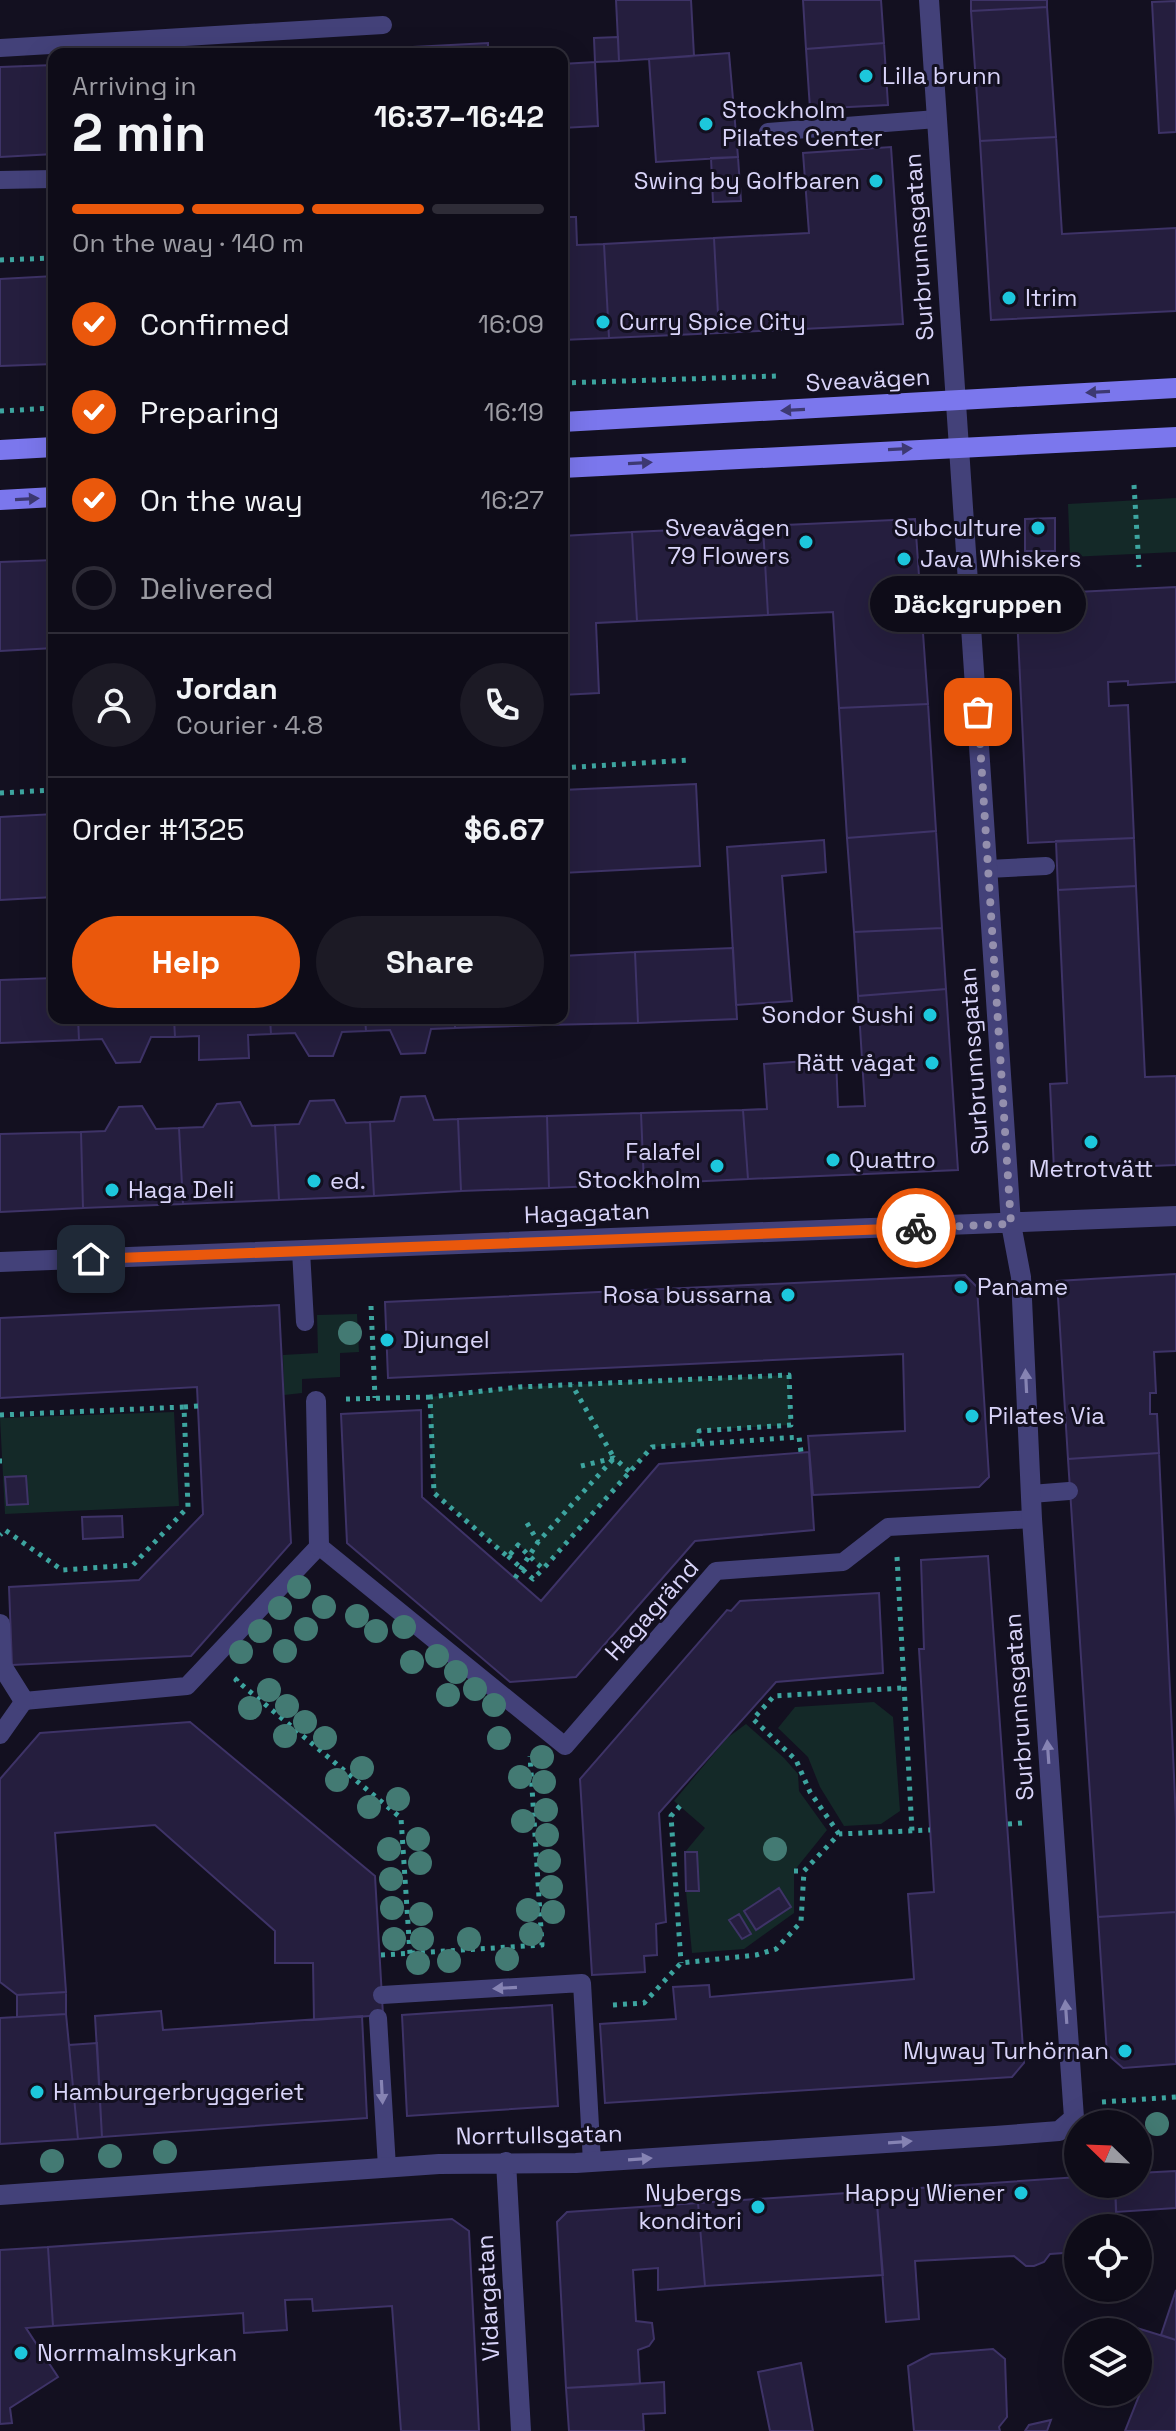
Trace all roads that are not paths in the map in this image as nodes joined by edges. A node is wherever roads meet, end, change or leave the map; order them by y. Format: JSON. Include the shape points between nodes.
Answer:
{"nodes":[{"id":1,"x":929,"y":0,"type":"edge"},
{"id":2,"x":383,"y":25,"type":"dead end"},
{"id":3,"x":0,"y":48,"type":"edge"},
{"id":4,"x":937,"y":119,"type":"junction"},
{"id":5,"x":768,"y":132,"type":"dead end"},
{"id":6,"x":48,"y":179,"type":"edge"},
{"id":7,"x":0,"y":180,"type":"edge"},
{"id":8,"x":1176,"y":388,"type":"edge"},
{"id":9,"x":955,"y":401,"type":"junction"},
{"id":10,"x":568,"y":422,"type":"edge"},
{"id":11,"x":1176,"y":437,"type":"edge"},
{"id":12,"x":958,"y":446,"type":"junction"},
{"id":13,"x":48,"y":447,"type":"edge"},
{"id":14,"x":0,"y":450,"type":"edge"},
{"id":15,"x":568,"y":468,"type":"edge"},
{"id":16,"x":48,"y":497,"type":"edge"},
{"id":17,"x":0,"y":500,"type":"edge"},
{"id":18,"x":1046,"y":866,"type":"dead end"},
{"id":19,"x":988,"y":869,"type":"junction"},
{"id":20,"x":1176,"y":1216,"type":"edge"},
{"id":21,"x":1011,"y":1224,"type":"junction"},
{"id":22,"x":301,"y":1251,"type":"junction"},
{"id":23,"x":0,"y":1262,"type":"edge"},
{"id":24,"x":305,"y":1322,"type":"dead end"},
{"id":25,"x":316,"y":1401,"type":"dead end"},
{"id":26,"x":1069,"y":1491,"type":"dead end"},
{"id":27,"x":1031,"y":1494,"type":"junction"},
{"id":28,"x":1032,"y":1519,"type":"junction"},
{"id":29,"x":319,"y":1546,"type":"junction"},
{"id":30,"x":0,"y":1624,"type":"edge"},
{"id":31,"x":24,"y":1701,"type":"junction"},
{"id":32,"x":0,"y":1735,"type":"edge"},
{"id":33,"x":382,"y":1995,"type":"dead end"},
{"id":34,"x":378,"y":2018,"type":"dead end"},
{"id":35,"x":1073,"y":2110,"type":"edge"},
{"id":36,"x":1064,"y":2127,"type":"edge"},
{"id":37,"x":506,"y":2162,"type":"junction"},
{"id":38,"x":592,"y":2162,"type":"junction"},
{"id":39,"x":387,"y":2167,"type":"junction"},
{"id":40,"x":0,"y":2195,"type":"edge"},
{"id":41,"x":521,"y":2431,"type":"edge"}],
"edges":[{"from":1,"to":4,"type":"street","name":"Surbrunnsgatan"},
{"from":2,"to":3,"type":"lane"},
{"from":4,"to":5,"type":"lane"},
{"from":4,"to":9,"type":"street","name":"Surbrunnsgatan"},
{"from":6,"to":7,"type":"lane"},
{"from":8,"to":9,"type":"main road","name":"Sveavägen","one_way":true},
{"from":9,"to":10,"type":"main road","name":"Sveavägen","one_way":true},
{"from":9,"to":12,"type":"street","name":"Surbrunnsgatan"},
{"from":11,"to":12,"type":"main road"},
{"from":15,"to":12,"type":"main road","one_way":true},
{"from":12,"to":19,"type":"street","name":"Surbrunnsgatan"},
{"from":13,"to":14,"type":"main road"},
{"from":17,"to":16,"type":"main road","one_way":true},
{"from":18,"to":19,"type":"lane"},
{"from":19,"to":21,"type":"street","name":"Surbrunnsgatan"},
{"from":20,"to":21,"type":"street","name":"Hagagatan"},
{"from":21,"to":22,"type":"street","name":"Hagagatan"},
{"from":27,"to":21,"type":"street","name":"Surbrunnsgatan","one_way":true,"via":[[1021,1277]]},
{"from":22,"to":23,"type":"street","name":"Hagagatan"},
{"from":22,"to":24,"type":"lane"},
{"from":25,"to":29,"type":"street"},
{"from":26,"to":27,"type":"lane"},
{"from":27,"to":28,"type":"street","name":"Surbrunnsgatan"},
{"from":28,"to":29,"type":"lane","name":"Hagagränd","via":[[888,1527],[843,1562],[716,1571],[565,1746]]},
{"from":35,"to":28,"type":"street","name":"Surbrunnsgatan","one_way":true},
{"from":29,"to":31,"type":"lane","via":[[187,1686]]},
{"from":30,"to":31,"type":"street","via":[[2,1666]]},
{"from":31,"to":32,"type":"lane"},
{"from":38,"to":33,"type":"lane","one_way":true,"via":[[582,1983]]},
{"from":34,"to":39,"type":"lane","one_way":true},
{"from":38,"to":36,"type":"street","name":"Norrtullsgatan","one_way":true},
{"from":37,"to":38,"type":"street","name":"Norrtullsgatan"},
{"from":37,"to":39,"type":"street","name":"Norrtullsgatan"},
{"from":37,"to":41,"type":"street","name":"Vidargatan"},
{"from":39,"to":40,"type":"street","name":"Norrtullsgatan"}]}
